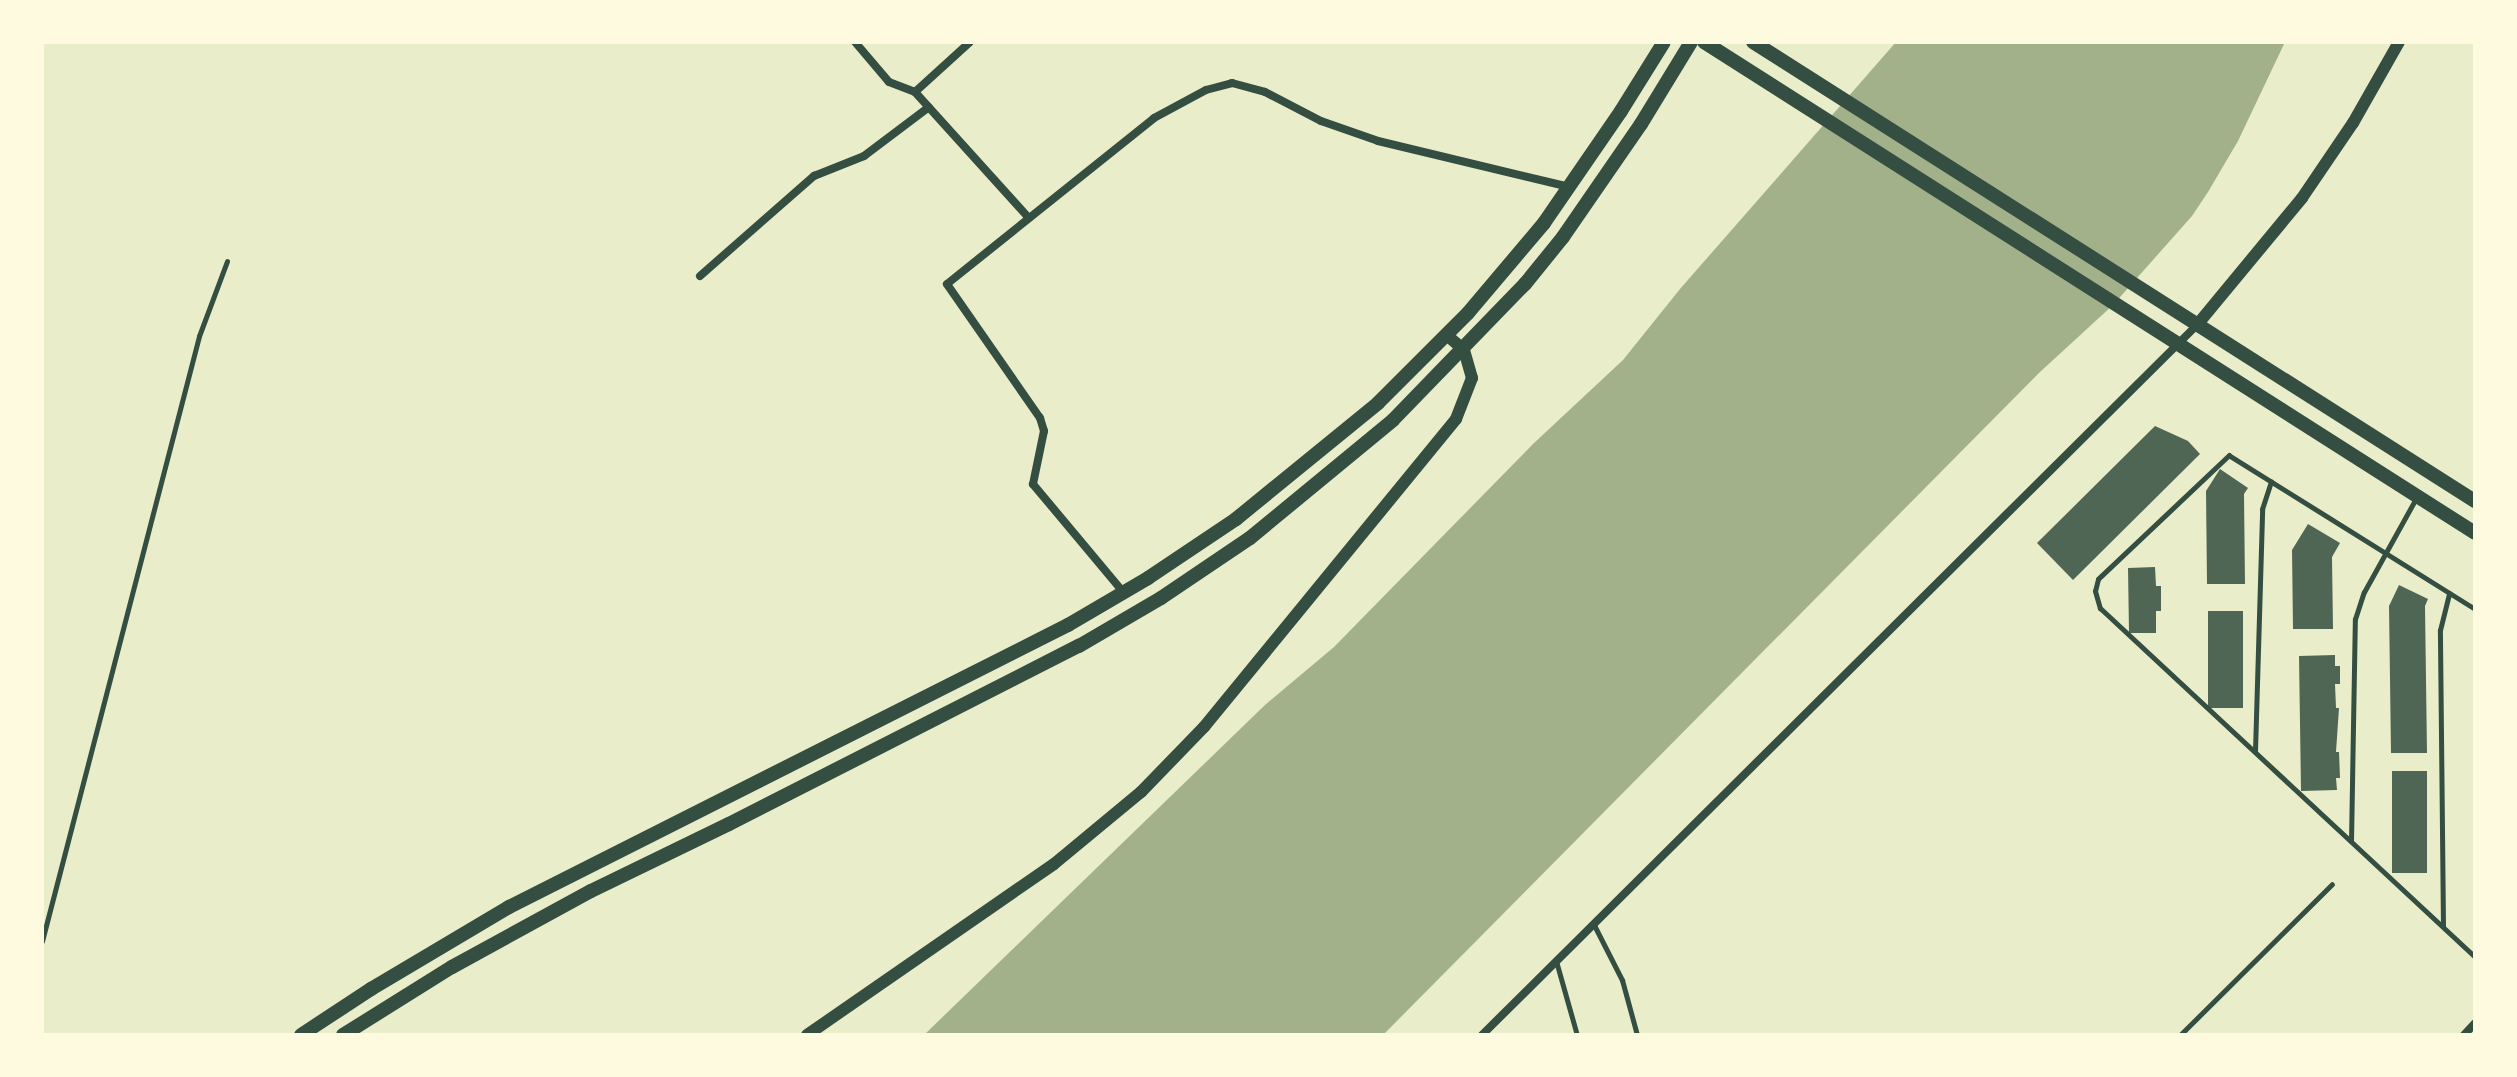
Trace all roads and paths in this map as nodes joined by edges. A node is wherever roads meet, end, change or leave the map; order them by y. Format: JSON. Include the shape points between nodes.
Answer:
{"nodes":[{"id":1,"x":855,"y":42,"type":"edge"},
{"id":2,"x":970,"y":42,"type":"edge"},
{"id":3,"x":1664,"y":42,"type":"edge"},
{"id":4,"x":1691,"y":42,"type":"edge"},
{"id":5,"x":1704,"y":42,"type":"edge"},
{"id":6,"x":1753,"y":42,"type":"edge"},
{"id":7,"x":2399,"y":42,"type":"edge"},
{"id":8,"x":915,"y":92,"type":"junction"},
{"id":9,"x":929,"y":107,"type":"junction"},
{"id":10,"x":1569,"y":187,"type":"junction"},
{"id":11,"x":1029,"y":218,"type":"junction"},
{"id":12,"x":227,"y":261,"type":"dead end"},
{"id":13,"x":700,"y":276,"type":"dead end"},
{"id":14,"x":2197,"y":325,"type":"junction"},
{"id":15,"x":1447,"y":335,"type":"junction"},
{"id":16,"x":2178,"y":344,"type":"junction"},
{"id":17,"x":1464,"y":350,"type":"junction"},
{"id":18,"x":2271,"y":481,"type":"junction"},
{"id":19,"x":2417,"y":496,"type":"junction"},
{"id":20,"x":2475,"y":501,"type":"edge"},
{"id":21,"x":2475,"y":533,"type":"edge"},
{"id":22,"x":2386,"y":553,"type":"junction"},
{"id":23,"x":1124,"y":593,"type":"junction"},
{"id":24,"x":2449,"y":593,"type":"junction"},
{"id":25,"x":2475,"y":609,"type":"edge"},
{"id":26,"x":2255,"y":752,"type":"junction"},
{"id":27,"x":2351,"y":842,"type":"junction"},
{"id":28,"x":2332,"y":884,"type":"dead end"},
{"id":29,"x":1594,"y":924,"type":"junction"},
{"id":30,"x":2443,"y":927,"type":"junction"},
{"id":31,"x":42,"y":941,"type":"edge"},
{"id":32,"x":2475,"y":957,"type":"edge"},
{"id":33,"x":1556,"y":961,"type":"junction"},
{"id":34,"x":2475,"y":1023,"type":"edge"},
{"id":35,"x":301,"y":1035,"type":"edge"},
{"id":36,"x":343,"y":1035,"type":"edge"},
{"id":37,"x":807,"y":1035,"type":"edge"},
{"id":38,"x":1482,"y":1035,"type":"edge"},
{"id":39,"x":1577,"y":1035,"type":"edge"},
{"id":40,"x":1637,"y":1035,"type":"edge"},
{"id":41,"x":2180,"y":1035,"type":"edge"},
{"id":42,"x":2464,"y":1035,"type":"edge"}],
"edges":[{"from":1,"to":8,"type":"street","via":[[889,82]]},
{"from":2,"to":8,"type":"street"},
{"from":3,"to":10,"type":"main road"},
{"from":4,"to":17,"type":"main road","via":[[1563,237]]},
{"from":5,"to":16,"type":"main road"},
{"from":6,"to":14,"type":"main road"},
{"from":7,"to":14,"type":"street","via":[[2302,198]]},
{"from":8,"to":9,"type":"street"},
{"from":9,"to":11,"type":"street"},
{"from":9,"to":13,"type":"street","via":[[864,156],[814,176]]},
{"from":10,"to":11,"type":"street","via":[[1378,141],[1232,83],[1206,90],[1154,118]]},
{"from":10,"to":15,"type":"main road","via":[[1507,269]]},
{"from":11,"to":23,"type":"street","via":[[947,284],[1040,418],[1044,431],[1033,484]]},
{"from":12,"to":31,"type":"lane","via":[[199,336]]},
{"from":14,"to":16,"type":"street"},
{"from":14,"to":20,"type":"main road"},
{"from":15,"to":17,"type":"street"},
{"from":15,"to":23,"type":"main road","via":[[1284,483]]},
{"from":16,"to":19,"type":"main road"},
{"from":16,"to":29,"type":"street"},
{"from":17,"to":36,"type":"main road","via":[[1393,420],[1298,501],[1161,598],[1079,646],[521,928]]},
{"from":17,"to":37,"type":"street","via":[[1472,378],[1456,419],[1173,760],[1054,864]]},
{"from":18,"to":22,"type":"lane"},
{"from":18,"to":26,"type":"lane","via":[[2262,509]]},
{"from":18,"to":26,"type":"lane","via":[[2229,455],[2098,579],[2095,591],[2100,608]]},
{"from":19,"to":21,"type":"main road"},
{"from":19,"to":22,"type":"lane"},
{"from":22,"to":24,"type":"lane"},
{"from":22,"to":27,"type":"lane","via":[[2355,619]]},
{"from":23,"to":35,"type":"main road","via":[[509,907]]},
{"from":24,"to":25,"type":"lane"},
{"from":24,"to":30,"type":"lane","via":[[2440,630]]},
{"from":26,"to":27,"type":"lane"},
{"from":27,"to":30,"type":"lane"},
{"from":28,"to":41,"type":"lane"},
{"from":29,"to":33,"type":"street"},
{"from":29,"to":40,"type":"lane","via":[[1622,980]]},
{"from":30,"to":32,"type":"lane"},
{"from":33,"to":38,"type":"street"},
{"from":33,"to":39,"type":"lane"},
{"from":34,"to":42,"type":"street"}]}
